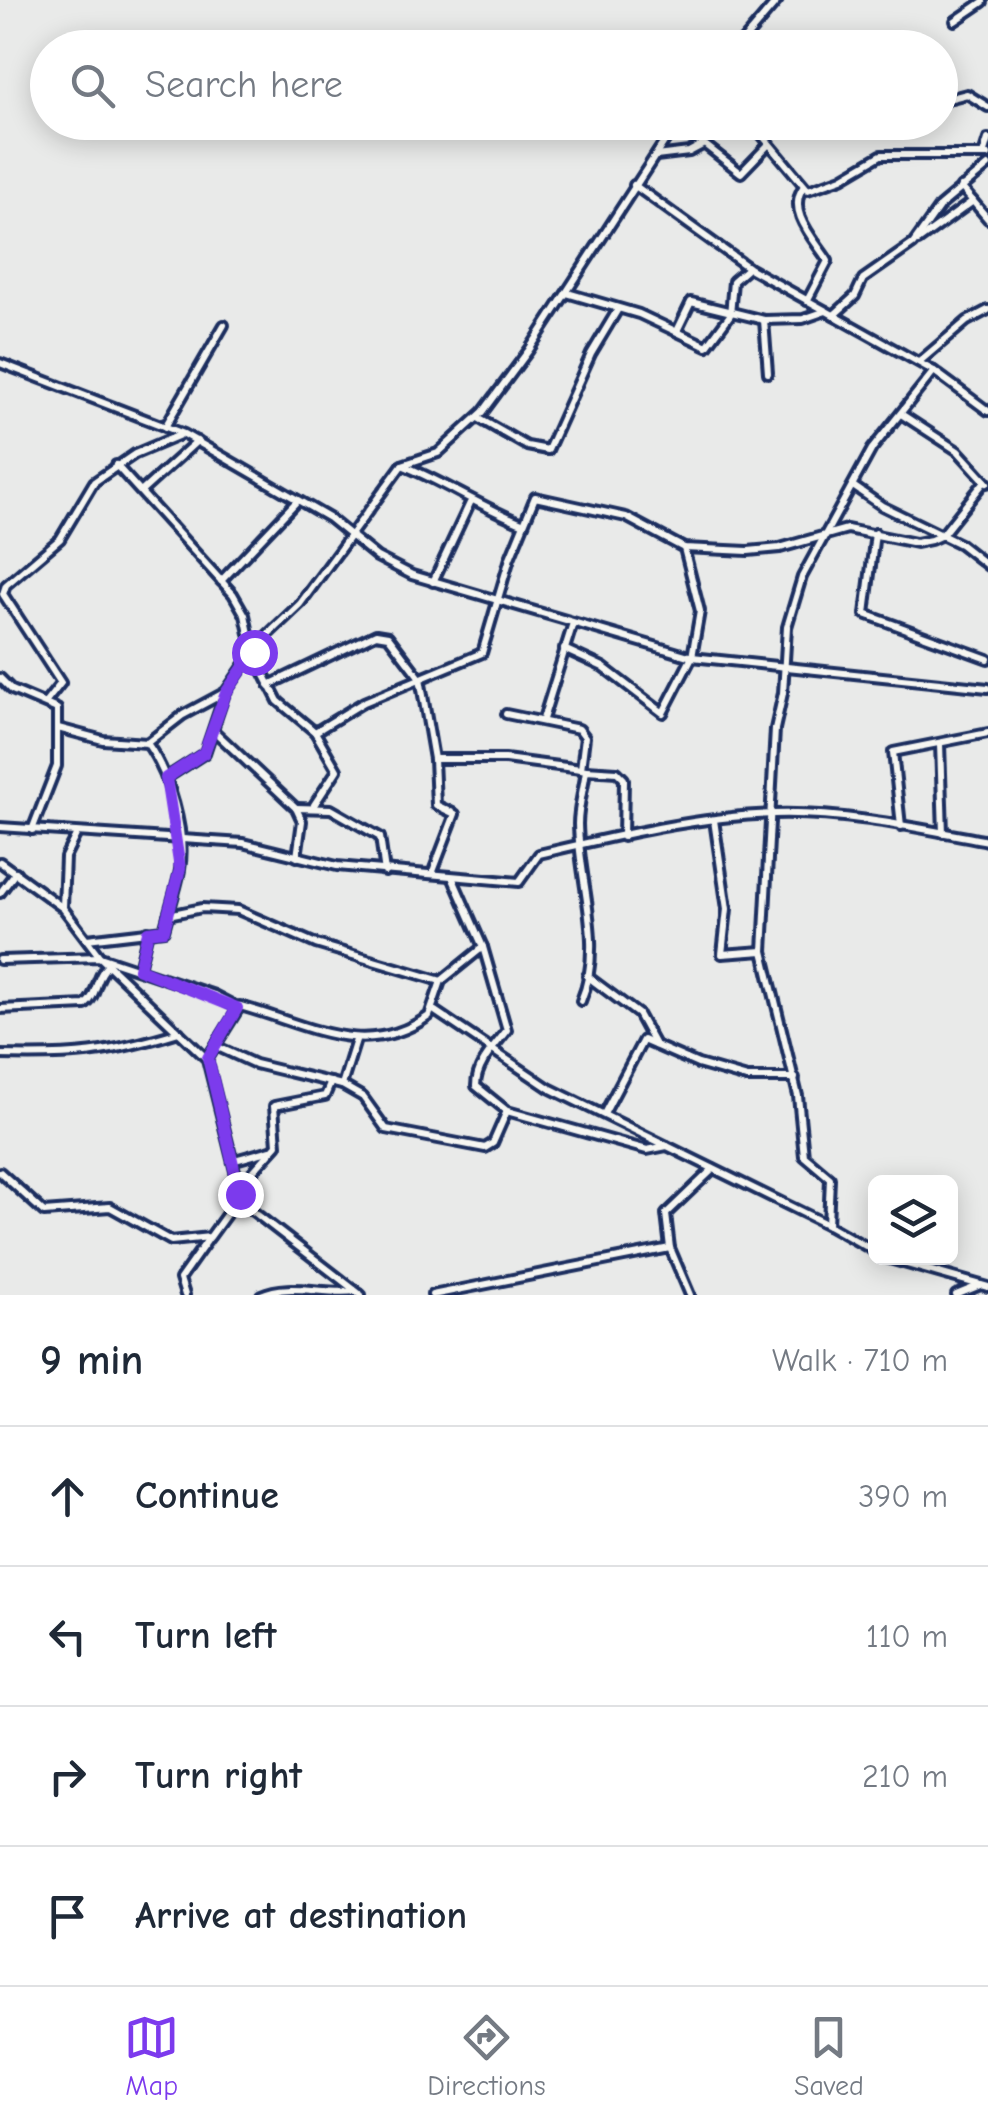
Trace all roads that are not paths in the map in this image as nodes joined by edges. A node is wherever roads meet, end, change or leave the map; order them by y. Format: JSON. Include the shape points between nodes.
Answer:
{"nodes":[{"id":1,"x":778,"y":0,"type":"edge"},
{"id":2,"x":982,"y":1,"type":"edge"},
{"id":3,"x":988,"y":11,"type":"edge"},
{"id":4,"x":956,"y":21,"type":"dead end"},
{"id":5,"x":753,"y":30,"type":"edge"},
{"id":6,"x":958,"y":96,"type":"edge"},
{"id":7,"x":988,"y":107,"type":"edge"},
{"id":8,"x":988,"y":139,"type":"edge"},
{"id":9,"x":666,"y":140,"type":"edge"},
{"id":10,"x":765,"y":140,"type":"edge"},
{"id":11,"x":768,"y":145,"type":"junction"},
{"id":12,"x":986,"y":155,"type":"edge"},
{"id":13,"x":655,"y":156,"type":"junction"},
{"id":14,"x":988,"y":166,"type":"edge"},
{"id":15,"x":634,"y":185,"type":"junction"},
{"id":16,"x":804,"y":186,"type":"junction"},
{"id":17,"x":962,"y":187,"type":"junction"},
{"id":18,"x":973,"y":201,"type":"junction"},
{"id":19,"x":988,"y":219,"type":"edge"},
{"id":20,"x":913,"y":244,"type":"junction"},
{"id":21,"x":749,"y":268,"type":"junction"},
{"id":22,"x":567,"y":292,"type":"junction"},
{"id":23,"x":807,"y":301,"type":"junction"},
{"id":24,"x":618,"y":309,"type":"junction"},
{"id":25,"x":988,"y":310,"type":"edge"},
{"id":26,"x":830,"y":313,"type":"junction"},
{"id":27,"x":730,"y":315,"type":"junction"},
{"id":28,"x":764,"y":320,"type":"junction"},
{"id":29,"x":224,"y":325,"type":"dead end"},
{"id":30,"x":677,"y":331,"type":"junction"},
{"id":31,"x":919,"y":362,"type":"junction"},
{"id":32,"x":0,"y":363,"type":"edge"},
{"id":33,"x":934,"y":370,"type":"junction"},
{"id":34,"x":768,"y":373,"type":"dead end"},
{"id":35,"x":988,"y":411,"type":"edge"},
{"id":36,"x":900,"y":414,"type":"junction"},
{"id":37,"x":478,"y":418,"type":"junction"},
{"id":38,"x":165,"y":427,"type":"junction"},
{"id":39,"x":184,"y":434,"type":"junction"},
{"id":40,"x":197,"y":442,"type":"junction"},
{"id":41,"x":116,"y":464,"type":"junction"},
{"id":42,"x":402,"y":464,"type":"junction"},
{"id":43,"x":987,"y":483,"type":"edge"},
{"id":44,"x":854,"y":486,"type":"junction"},
{"id":45,"x":143,"y":490,"type":"junction"},
{"id":46,"x":297,"y":501,"type":"junction"},
{"id":47,"x":470,"y":503,"type":"junction"},
{"id":48,"x":522,"y":523,"type":"junction"},
{"id":49,"x":830,"y":530,"type":"junction"},
{"id":50,"x":875,"y":533,"type":"junction"},
{"id":51,"x":352,"y":536,"type":"junction"},
{"id":52,"x":942,"y":536,"type":"junction"},
{"id":53,"x":684,"y":548,"type":"junction"},
{"id":54,"x":988,"y":566,"type":"edge"},
{"id":55,"x":220,"y":581,"type":"junction"},
{"id":56,"x":433,"y":582,"type":"junction"},
{"id":57,"x":499,"y":601,"type":"junction"},
{"id":58,"x":573,"y":623,"type":"junction"},
{"id":59,"x":564,"y":649,"type":"junction"},
{"id":60,"x":254,"y":652,"type":"junction"},
{"id":61,"x":692,"y":658,"type":"junction"},
{"id":62,"x":988,"y":658,"type":"edge"},
{"id":63,"x":784,"y":666,"type":"junction"},
{"id":64,"x":0,"y":678,"type":"edge"},
{"id":65,"x":420,"y":678,"type":"junction"},
{"id":66,"x":269,"y":685,"type":"junction"},
{"id":67,"x":988,"y":688,"type":"edge"},
{"id":68,"x":226,"y":693,"type":"junction"},
{"id":69,"x":46,"y":702,"type":"junction"},
{"id":70,"x":506,"y":714,"type":"dead end"},
{"id":71,"x":543,"y":719,"type":"junction"},
{"id":72,"x":58,"y":728,"type":"junction"},
{"id":73,"x":214,"y":731,"type":"junction"},
{"id":74,"x":315,"y":732,"type":"junction"},
{"id":75,"x":988,"y":733,"type":"edge"},
{"id":76,"x":147,"y":743,"type":"junction"},
{"id":77,"x":940,"y":744,"type":"junction"},
{"id":78,"x":434,"y":759,"type":"junction"},
{"id":79,"x":584,"y":769,"type":"junction"},
{"id":80,"x":166,"y":778,"type":"junction"},
{"id":81,"x":314,"y":805,"type":"junction"},
{"id":82,"x":296,"y":808,"type":"junction"},
{"id":83,"x":772,"y":814,"type":"junction"},
{"id":84,"x":714,"y":820,"type":"junction"},
{"id":85,"x":901,"y":826,"type":"junction"},
{"id":86,"x":0,"y":828,"type":"edge"},
{"id":87,"x":32,"y":830,"type":"junction"},
{"id":88,"x":78,"y":832,"type":"junction"},
{"id":89,"x":943,"y":833,"type":"junction"},
{"id":90,"x":623,"y":836,"type":"junction"},
{"id":91,"x":179,"y":840,"type":"junction"},
{"id":92,"x":988,"y":841,"type":"edge"},
{"id":93,"x":580,"y":844,"type":"junction"},
{"id":94,"x":296,"y":857,"type":"junction"},
{"id":95,"x":0,"y":862,"type":"edge"},
{"id":96,"x":16,"y":872,"type":"junction"},
{"id":97,"x":385,"y":872,"type":"junction"},
{"id":98,"x":432,"y":874,"type":"junction"},
{"id":99,"x":452,"y":878,"type":"junction"},
{"id":100,"x":0,"y":894,"type":"edge"},
{"id":101,"x":63,"y":908,"type":"junction"},
{"id":102,"x":168,"y":914,"type":"junction"},
{"id":103,"x":148,"y":932,"type":"junction"},
{"id":104,"x":87,"y":939,"type":"junction"},
{"id":105,"x":483,"y":948,"type":"junction"},
{"id":106,"x":763,"y":951,"type":"junction"},
{"id":107,"x":100,"y":957,"type":"junction"},
{"id":108,"x":0,"y":960,"type":"edge"},
{"id":109,"x":108,"y":965,"type":"junction"},
{"id":110,"x":139,"y":969,"type":"junction"},
{"id":111,"x":587,"y":976,"type":"junction"},
{"id":112,"x":441,"y":980,"type":"junction"},
{"id":113,"x":581,"y":1001,"type":"dead end"},
{"id":114,"x":237,"y":1008,"type":"junction"},
{"id":115,"x":0,"y":1009,"type":"edge"},
{"id":116,"x":435,"y":1011,"type":"junction"},
{"id":117,"x":179,"y":1032,"type":"junction"},
{"id":118,"x":356,"y":1040,"type":"junction"},
{"id":119,"x":655,"y":1045,"type":"junction"},
{"id":120,"x":218,"y":1047,"type":"junction"},
{"id":121,"x":491,"y":1048,"type":"junction"},
{"id":122,"x":0,"y":1055,"type":"edge"},
{"id":123,"x":208,"y":1058,"type":"junction"},
{"id":124,"x":794,"y":1078,"type":"junction"},
{"id":125,"x":331,"y":1082,"type":"junction"},
{"id":126,"x":342,"y":1085,"type":"junction"},
{"id":127,"x":507,"y":1111,"type":"junction"},
{"id":128,"x":604,"y":1114,"type":"junction"},
{"id":129,"x":668,"y":1146,"type":"junction"},
{"id":130,"x":272,"y":1150,"type":"junction"},
{"id":131,"x":235,"y":1160,"type":"junction"},
{"id":132,"x":713,"y":1169,"type":"junction"},
{"id":133,"x":0,"y":1172,"type":"edge"},
{"id":134,"x":240,"y":1191,"type":"junction"},
{"id":135,"x":828,"y":1225,"type":"junction"},
{"id":136,"x":210,"y":1237,"type":"junction"},
{"id":137,"x":670,"y":1248,"type":"junction"},
{"id":138,"x":868,"y":1248,"type":"edge"},
{"id":139,"x":910,"y":1265,"type":"edge"},
{"id":140,"x":984,"y":1286,"type":"edge"},
{"id":141,"x":358,"y":1293,"type":"edge"},
{"id":142,"x":185,"y":1295,"type":"edge"},
{"id":143,"x":261,"y":1295,"type":"edge"},
{"id":144,"x":432,"y":1295,"type":"edge"},
{"id":145,"x":690,"y":1295,"type":"edge"},
{"id":146,"x":956,"y":1295,"type":"edge"}],
"edges":[{"from":1,"to":5,"type":"street"},
{"from":2,"to":3,"type":"street"},
{"from":2,"to":4,"type":"street"},
{"from":6,"to":7,"type":"street","via":[[967,94]]},
{"from":8,"to":12,"type":"street"},
{"from":9,"to":13,"type":"street"},
{"from":10,"to":11,"type":"street"},
{"from":11,"to":13,"type":"street","via":[[740,173],[704,144]]},
{"from":11,"to":16,"type":"street"},
{"from":12,"to":16,"type":"street","via":[[881,155],[827,185]]},
{"from":13,"to":15,"type":"street"},
{"from":14,"to":17,"type":"street"},
{"from":15,"to":21,"type":"street"},
{"from":15,"to":22,"type":"street"},
{"from":16,"to":23,"type":"street","via":[[798,209],[828,260]]},
{"from":17,"to":18,"type":"street"},
{"from":17,"to":20,"type":"street"},
{"from":18,"to":19,"type":"street"},
{"from":18,"to":20,"type":"street"},
{"from":20,"to":26,"type":"street","via":[[868,274],[856,296]]},
{"from":21,"to":23,"type":"street"},
{"from":21,"to":27,"type":"street","via":[[734,281]]},
{"from":22,"to":24,"type":"street"},
{"from":22,"to":37,"type":"street"},
{"from":23,"to":26,"type":"street"},
{"from":24,"to":30,"type":"street"},
{"from":24,"to":37,"type":"street","via":[[548,450],[527,446]]},
{"from":25,"to":31,"type":"street"},
{"from":26,"to":28,"type":"street"},
{"from":26,"to":31,"type":"street"},
{"from":27,"to":28,"type":"street"},
{"from":27,"to":30,"type":"street","via":[[708,346]]},
{"from":27,"to":30,"type":"street","via":[[688,302]]},
{"from":28,"to":34,"type":"street"},
{"from":29,"to":38,"type":"street"},
{"from":31,"to":33,"type":"street"},
{"from":32,"to":38,"type":"street"},
{"from":33,"to":35,"type":"street"},
{"from":33,"to":36,"type":"street"},
{"from":36,"to":43,"type":"street","via":[[958,451]]},
{"from":36,"to":44,"type":"street","via":[[880,434]]},
{"from":37,"to":42,"type":"street","via":[[438,453]]},
{"from":38,"to":39,"type":"street"},
{"from":39,"to":40,"type":"street"},
{"from":39,"to":41,"type":"street"},
{"from":40,"to":45,"type":"street"},
{"from":40,"to":46,"type":"street"},
{"from":41,"to":45,"type":"street"},
{"from":41,"to":69,"type":"street","via":[[86,490],[60,539],[6,585],[4,594],[62,683]]},
{"from":42,"to":47,"type":"street"},
{"from":42,"to":51,"type":"street"},
{"from":43,"to":52,"type":"street"},
{"from":44,"to":49,"type":"street"},
{"from":44,"to":52,"type":"street"},
{"from":45,"to":55,"type":"street"},
{"from":46,"to":51,"type":"street"},
{"from":46,"to":55,"type":"street"},
{"from":47,"to":48,"type":"street"},
{"from":47,"to":56,"type":"street"},
{"from":48,"to":53,"type":"street","via":[[538,496],[626,516]]},
{"from":48,"to":57,"type":"street"},
{"from":49,"to":50,"type":"street"},
{"from":49,"to":53,"type":"street","via":[[769,550]]},
{"from":49,"to":63,"type":"street","via":[[800,581]]},
{"from":50,"to":52,"type":"street","via":[[916,542]]},
{"from":50,"to":62,"type":"street","via":[[865,614]]},
{"from":51,"to":56,"type":"street","via":[[376,557]]},
{"from":51,"to":60,"type":"street"},
{"from":52,"to":54,"type":"street"},
{"from":53,"to":61,"type":"street","via":[[700,611]]},
{"from":55,"to":60,"type":"street","via":[[246,615]]},
{"from":56,"to":57,"type":"street"},
{"from":57,"to":58,"type":"street"},
{"from":57,"to":65,"type":"street","via":[[482,653]]},
{"from":58,"to":59,"type":"street"},
{"from":58,"to":61,"type":"street"},
{"from":59,"to":61,"type":"street","via":[[603,667],[660,714]]},
{"from":59,"to":71,"type":"street"},
{"from":60,"to":66,"type":"street"},
{"from":60,"to":68,"type":"street"},
{"from":61,"to":63,"type":"street"},
{"from":63,"to":67,"type":"street"},
{"from":63,"to":83,"type":"street"},
{"from":64,"to":69,"type":"street","via":[[12,690]]},
{"from":65,"to":66,"type":"street","via":[[383,633]]},
{"from":65,"to":74,"type":"street"},
{"from":65,"to":78,"type":"street"},
{"from":66,"to":74,"type":"street","via":[[281,705]]},
{"from":68,"to":73,"type":"street"},
{"from":68,"to":76,"type":"street"},
{"from":69,"to":72,"type":"street","via":[[56,707]]},
{"from":70,"to":71,"type":"street"},
{"from":71,"to":79,"type":"street","via":[[583,732]]},
{"from":72,"to":76,"type":"street"},
{"from":72,"to":87,"type":"street","via":[[58,766]]},
{"from":73,"to":80,"type":"street","via":[[204,753]]},
{"from":73,"to":82,"type":"street"},
{"from":74,"to":81,"type":"street","via":[[338,771]]},
{"from":75,"to":77,"type":"street"},
{"from":76,"to":80,"type":"street"},
{"from":77,"to":85,"type":"street","via":[[892,755]]},
{"from":77,"to":89,"type":"street"},
{"from":78,"to":79,"type":"street"},
{"from":78,"to":98,"type":"street","via":[[436,806],[455,814]]},
{"from":79,"to":90,"type":"street","via":[[624,779]]},
{"from":79,"to":93,"type":"street"},
{"from":80,"to":91,"type":"street"},
{"from":81,"to":82,"type":"street"},
{"from":81,"to":97,"type":"street","via":[[380,837]]},
{"from":82,"to":94,"type":"street","via":[[302,821]]},
{"from":83,"to":84,"type":"street"},
{"from":83,"to":85,"type":"street"},
{"from":83,"to":106,"type":"street"},
{"from":84,"to":90,"type":"street"},
{"from":84,"to":106,"type":"street","via":[[728,908],[722,954]]},
{"from":85,"to":89,"type":"street"},
{"from":86,"to":87,"type":"street"},
{"from":87,"to":88,"type":"street"},
{"from":88,"to":91,"type":"street"},
{"from":88,"to":101,"type":"street","via":[[65,857]]},
{"from":89,"to":92,"type":"street"},
{"from":90,"to":93,"type":"street"},
{"from":91,"to":94,"type":"street","via":[[243,843]]},
{"from":91,"to":102,"type":"street","via":[[180,869]]},
{"from":93,"to":99,"type":"street","via":[[536,854],[519,882]]},
{"from":93,"to":111,"type":"street","via":[[595,952]]},
{"from":94,"to":97,"type":"street"},
{"from":95,"to":96,"type":"street"},
{"from":96,"to":100,"type":"street"},
{"from":96,"to":101,"type":"street"},
{"from":97,"to":98,"type":"street"},
{"from":98,"to":99,"type":"street"},
{"from":99,"to":105,"type":"street"},
{"from":101,"to":104,"type":"street"},
{"from":102,"to":103,"type":"street","via":[[164,930]]},
{"from":102,"to":112,"type":"street","via":[[238,910],[316,944]]},
{"from":103,"to":104,"type":"street"},
{"from":103,"to":110,"type":"street"},
{"from":104,"to":107,"type":"street"},
{"from":105,"to":112,"type":"street"},
{"from":105,"to":121,"type":"street","via":[[506,1026]]},
{"from":106,"to":124,"type":"street"},
{"from":107,"to":108,"type":"street"},
{"from":107,"to":109,"type":"street"},
{"from":107,"to":110,"type":"street"},
{"from":109,"to":115,"type":"street","via":[[85,1005]]},
{"from":109,"to":117,"type":"street"},
{"from":110,"to":114,"type":"street"},
{"from":111,"to":113,"type":"street"},
{"from":111,"to":119,"type":"street","via":[[638,1014]]},
{"from":112,"to":116,"type":"street"},
{"from":114,"to":118,"type":"street"},
{"from":114,"to":120,"type":"street"},
{"from":116,"to":118,"type":"street","via":[[412,1025]]},
{"from":116,"to":121,"type":"street"},
{"from":117,"to":122,"type":"street","via":[[78,1057]]},
{"from":117,"to":123,"type":"street"},
{"from":118,"to":126,"type":"street"},
{"from":119,"to":124,"type":"street","via":[[746,1078]]},
{"from":119,"to":128,"type":"street","via":[[641,1042]]},
{"from":120,"to":123,"type":"street"},
{"from":120,"to":125,"type":"street","via":[[255,1064]]},
{"from":121,"to":127,"type":"street","via":[[474,1083]]},
{"from":121,"to":128,"type":"street","via":[[549,1088]]},
{"from":123,"to":131,"type":"street"},
{"from":124,"to":135,"type":"street","via":[[806,1160],[830,1178]]},
{"from":125,"to":126,"type":"street"},
{"from":125,"to":130,"type":"street","via":[[325,1096],[274,1106],[278,1143]]},
{"from":126,"to":127,"type":"street","via":[[363,1097],[386,1129],[485,1148]]},
{"from":127,"to":129,"type":"street","via":[[646,1150]]},
{"from":128,"to":129,"type":"street"},
{"from":129,"to":132,"type":"street"},
{"from":130,"to":131,"type":"street"},
{"from":130,"to":134,"type":"street"},
{"from":131,"to":134,"type":"street"},
{"from":132,"to":135,"type":"street"},
{"from":132,"to":137,"type":"street","via":[[666,1214]]},
{"from":133,"to":136,"type":"street","via":[[47,1213],[110,1207],[171,1242]]},
{"from":134,"to":136,"type":"street"},
{"from":134,"to":141,"type":"street","via":[[256,1215]]},
{"from":135,"to":138,"type":"street"},
{"from":136,"to":142,"type":"street","via":[[180,1279]]},
{"from":137,"to":144,"type":"street"},
{"from":137,"to":145,"type":"street"},
{"from":139,"to":140,"type":"street"},
{"from":140,"to":146,"type":"street"},
{"from":141,"to":143,"type":"street","via":[[292,1289]]}]}
